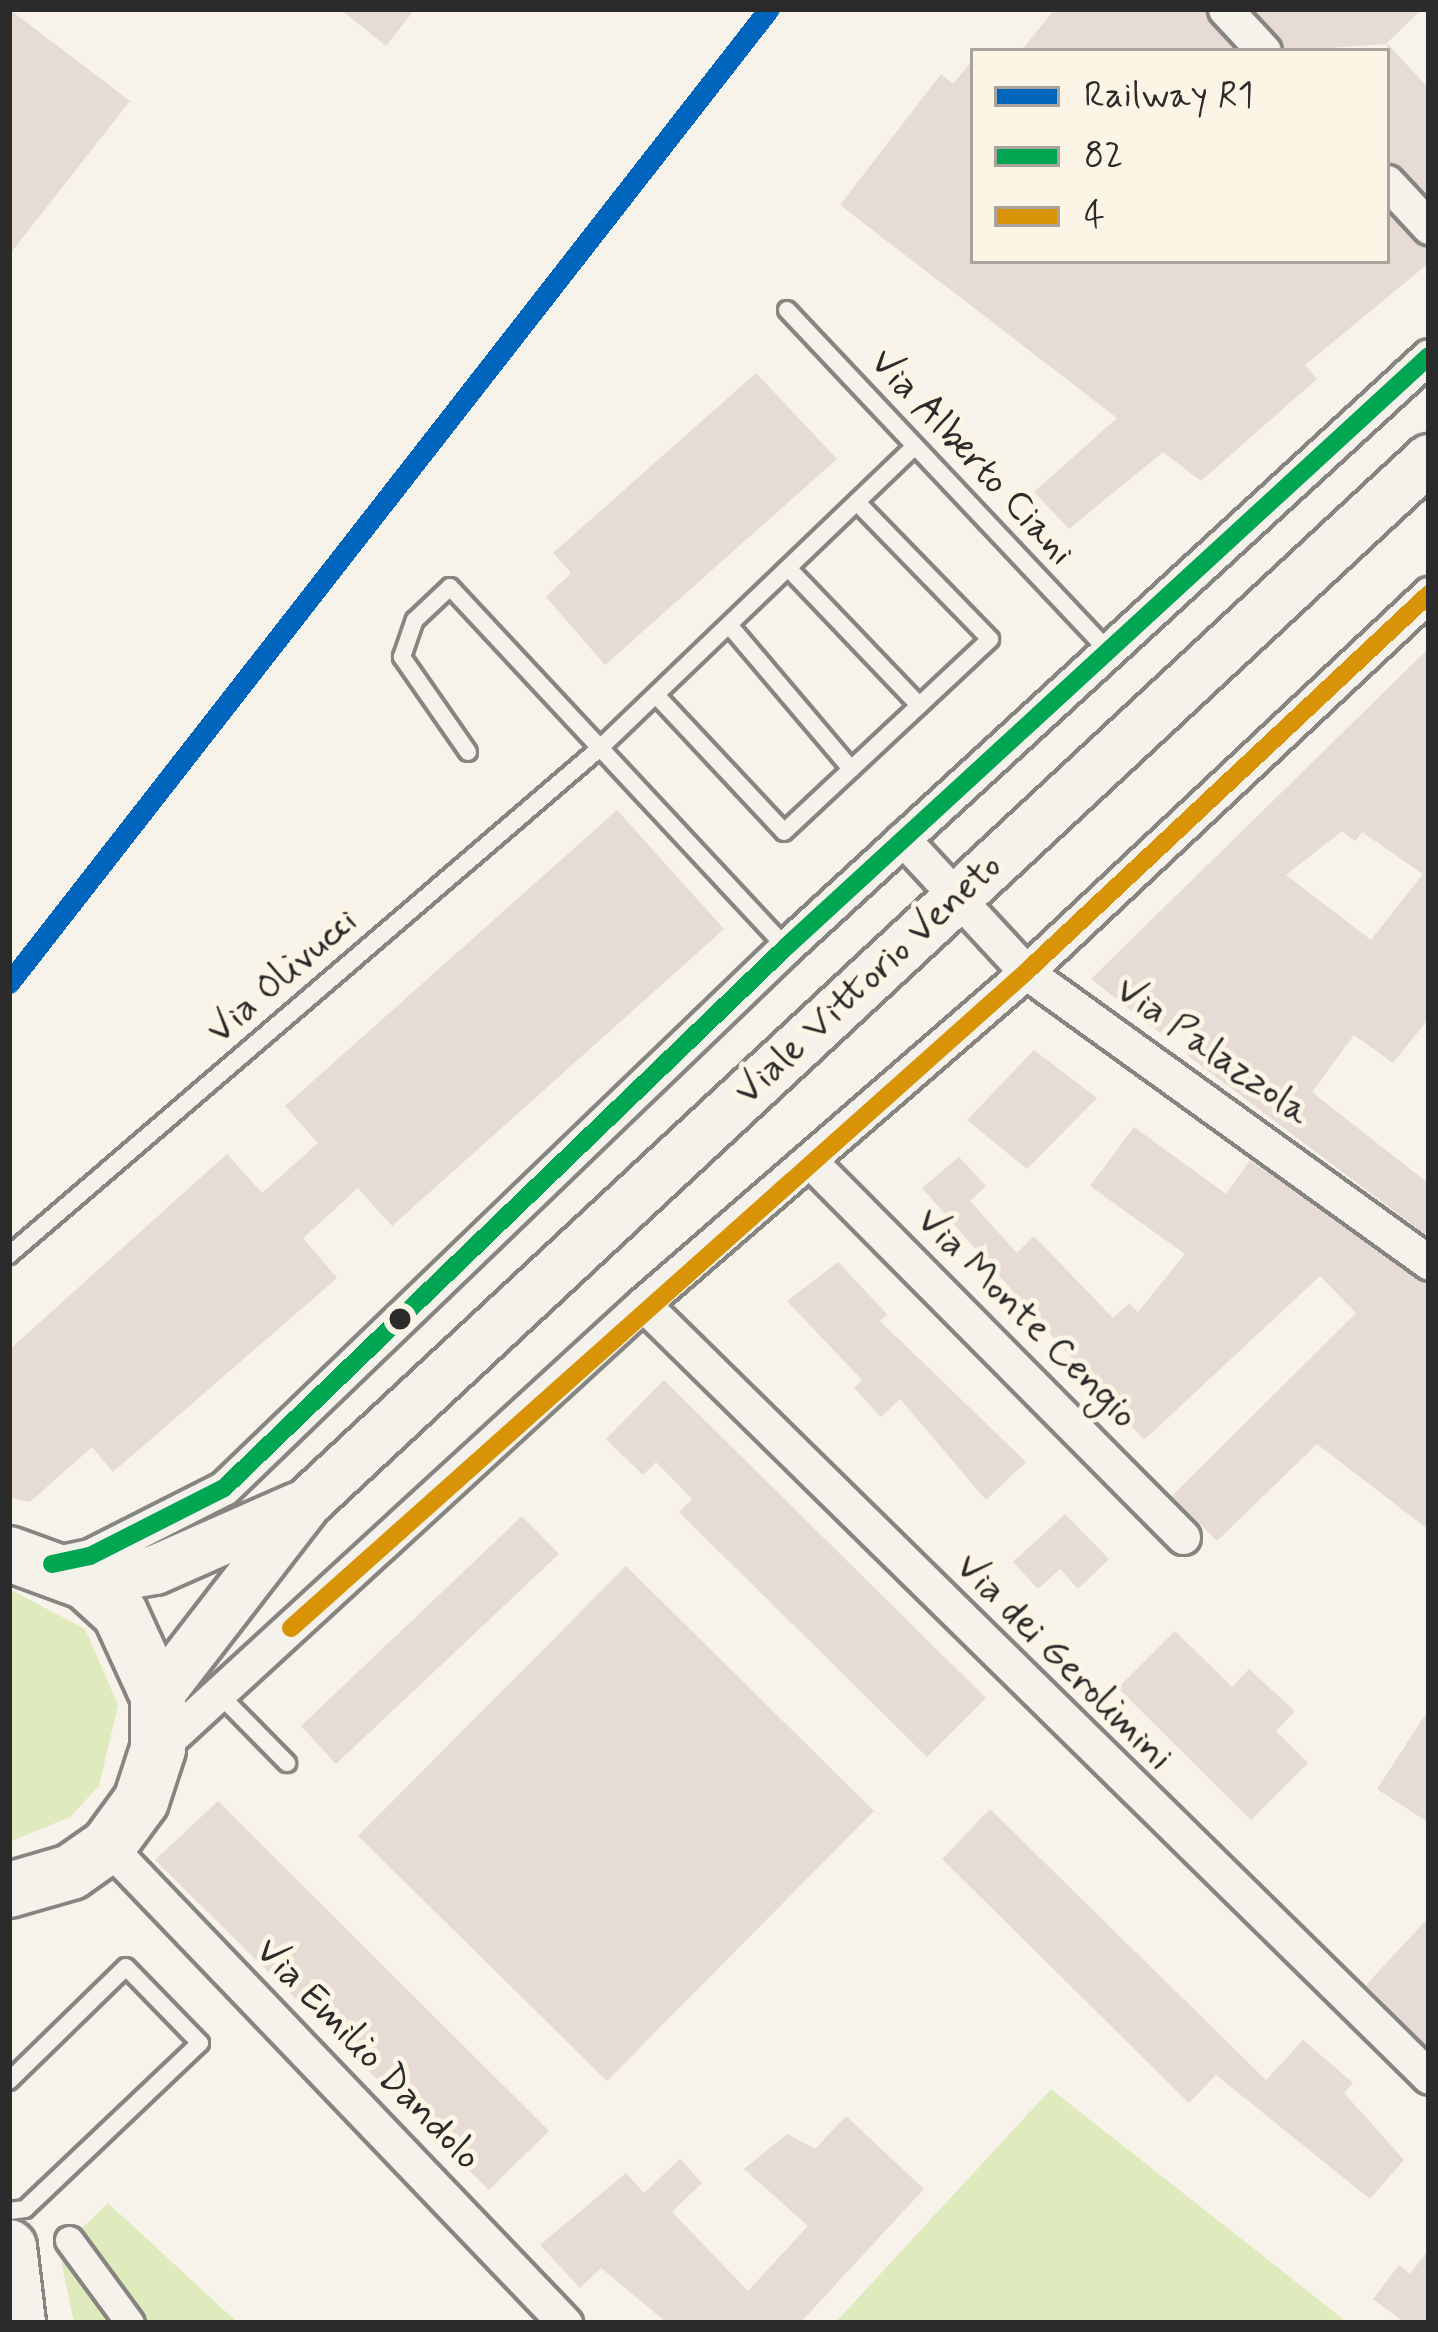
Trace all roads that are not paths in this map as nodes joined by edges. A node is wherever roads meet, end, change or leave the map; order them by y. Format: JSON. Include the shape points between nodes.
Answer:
{"nodes":[{"id":1,"x":1225,"y":9,"type":"edge"},
{"id":2,"x":1261,"y":48,"type":"edge"},
{"id":3,"x":1390,"y":185,"type":"edge"},
{"id":4,"x":1429,"y":227,"type":"edge"},
{"id":5,"x":787,"y":310,"type":"dead end"},
{"id":6,"x":1429,"y":356,"type":"edge"},
{"id":7,"x":915,"y":446,"type":"junction"},
{"id":8,"x":1429,"y":459,"type":"edge"},
{"id":9,"x":857,"y":502,"type":"junction"},
{"id":10,"x":788,"y":568,"type":"junction"},
{"id":11,"x":1429,"y":594,"type":"edge"},
{"id":12,"x":729,"y":625,"type":"junction"},
{"id":13,"x":1108,"y":651,"type":"junction"},
{"id":14,"x":656,"y":694,"type":"junction"},
{"id":15,"x":919,"y":705,"type":"junction"},
{"id":16,"x":600,"y":748,"type":"junction"},
{"id":17,"x":468,"y":752,"type":"dead end"},
{"id":18,"x":851,"y":769,"type":"junction"},
{"id":19,"x":903,"y":839,"type":"junction"},
{"id":20,"x":958,"y":897,"type":"junction"},
{"id":21,"x":785,"y":946,"type":"junction"},
{"id":22,"x":1026,"y":972,"type":"junction"},
{"id":23,"x":809,"y":1160,"type":"junction"},
{"id":24,"x":9,"y":1256,"type":"edge"},
{"id":25,"x":1429,"y":1263,"type":"edge"},
{"id":26,"x":643,"y":1304,"type":"junction"},
{"id":27,"x":308,"y":1502,"type":"junction"},
{"id":28,"x":1183,"y":1537,"type":"dead end"},
{"id":29,"x":49,"y":1567,"type":"edge"},
{"id":30,"x":219,"y":1694,"type":"junction"},
{"id":31,"x":158,"y":1696,"type":"junction"},
{"id":32,"x":158,"y":1749,"type":"junction"},
{"id":33,"x":287,"y":1762,"type":"dead end"},
{"id":34,"x":108,"y":1846,"type":"junction"},
{"id":35,"x":16,"y":1899,"type":"edge"},
{"id":36,"x":1429,"y":2077,"type":"edge"},
{"id":37,"x":9,"y":2081,"type":"edge"},
{"id":38,"x":9,"y":2211,"type":"edge"},
{"id":39,"x":69,"y":2240,"type":"dead end"},
{"id":40,"x":9,"y":2247,"type":"edge"},
{"id":41,"x":19,"y":2323,"type":"edge"},
{"id":42,"x":130,"y":2323,"type":"edge"},
{"id":43,"x":566,"y":2323,"type":"edge"}],
"edges":[{"from":1,"to":2,"type":"street"},
{"from":3,"to":4,"type":"street"},
{"from":5,"to":7,"type":"lane","name":"Via Alberto Ciani"},
{"from":6,"to":13,"type":"street","name":"Viale Vittorio Veneto"},
{"from":7,"to":9,"type":"lane","name":"Via Olivucci"},
{"from":7,"to":13,"type":"lane","name":"Via Alberto Ciani"},
{"from":8,"to":20,"type":"main road","name":"Viale Vittorio Veneto"},
{"from":9,"to":10,"type":"lane","name":"Via Olivucci"},
{"from":9,"to":15,"type":"lane","via":[[990,639]]},
{"from":10,"to":12,"type":"lane","name":"Via Olivucci"},
{"from":10,"to":15,"type":"lane"},
{"from":11,"to":22,"type":"street"},
{"from":12,"to":14,"type":"lane","name":"Via Olivucci"},
{"from":12,"to":18,"type":"lane"},
{"from":13,"to":19,"type":"street","name":"Viale Vittorio Veneto"},
{"from":14,"to":16,"type":"lane","name":"Via Olivucci"},
{"from":14,"to":18,"type":"lane","via":[[784,832]]},
{"from":15,"to":18,"type":"lane"},
{"from":16,"to":17,"type":"lane","via":[[450,587],[415,620],[402,657]]},
{"from":16,"to":21,"type":"lane"},
{"from":16,"to":24,"type":"lane","name":"Via Olivucci"},
{"from":19,"to":20,"type":"street","name":"Via Palazzola"},
{"from":19,"to":21,"type":"street","name":"Viale Vittorio Veneto"},
{"from":20,"to":22,"type":"street","name":"Via Palazzola"},
{"from":20,"to":27,"type":"main road","name":"Viale Vittorio Veneto"},
{"from":21,"to":29,"type":"street","name":"Viale Vittorio Veneto","via":[[224,1488],[90,1556]]},
{"from":22,"to":23,"type":"street"},
{"from":22,"to":25,"type":"street","name":"Via Palazzola"},
{"from":23,"to":26,"type":"street"},
{"from":23,"to":28,"type":"street","name":"Via Monte Cengio"},
{"from":26,"to":30,"type":"street"},
{"from":26,"to":36,"type":"street","name":"Via dei Gerolimini"},
{"from":27,"to":29,"type":"main road","name":"Viale Vittorio Veneto","via":[[209,1551]]},
{"from":27,"to":31,"type":"main road","name":"Viale Vittorio Veneto"},
{"from":29,"to":31,"type":"main road","via":[[145,1652]]},
{"from":30,"to":32,"type":"street"},
{"from":30,"to":33,"type":"lane"},
{"from":31,"to":32,"type":"main road"},
{"from":32,"to":34,"type":"main road","via":[[141,1802]]},
{"from":34,"to":35,"type":"main road"},
{"from":34,"to":43,"type":"street","name":"Via Emilio Dandolo"},
{"from":37,"to":38,"type":"lane","via":[[126,1967],[200,2043],[25,2209]]},
{"from":39,"to":42,"type":"street"},
{"from":40,"to":41,"type":"main road"}]}
